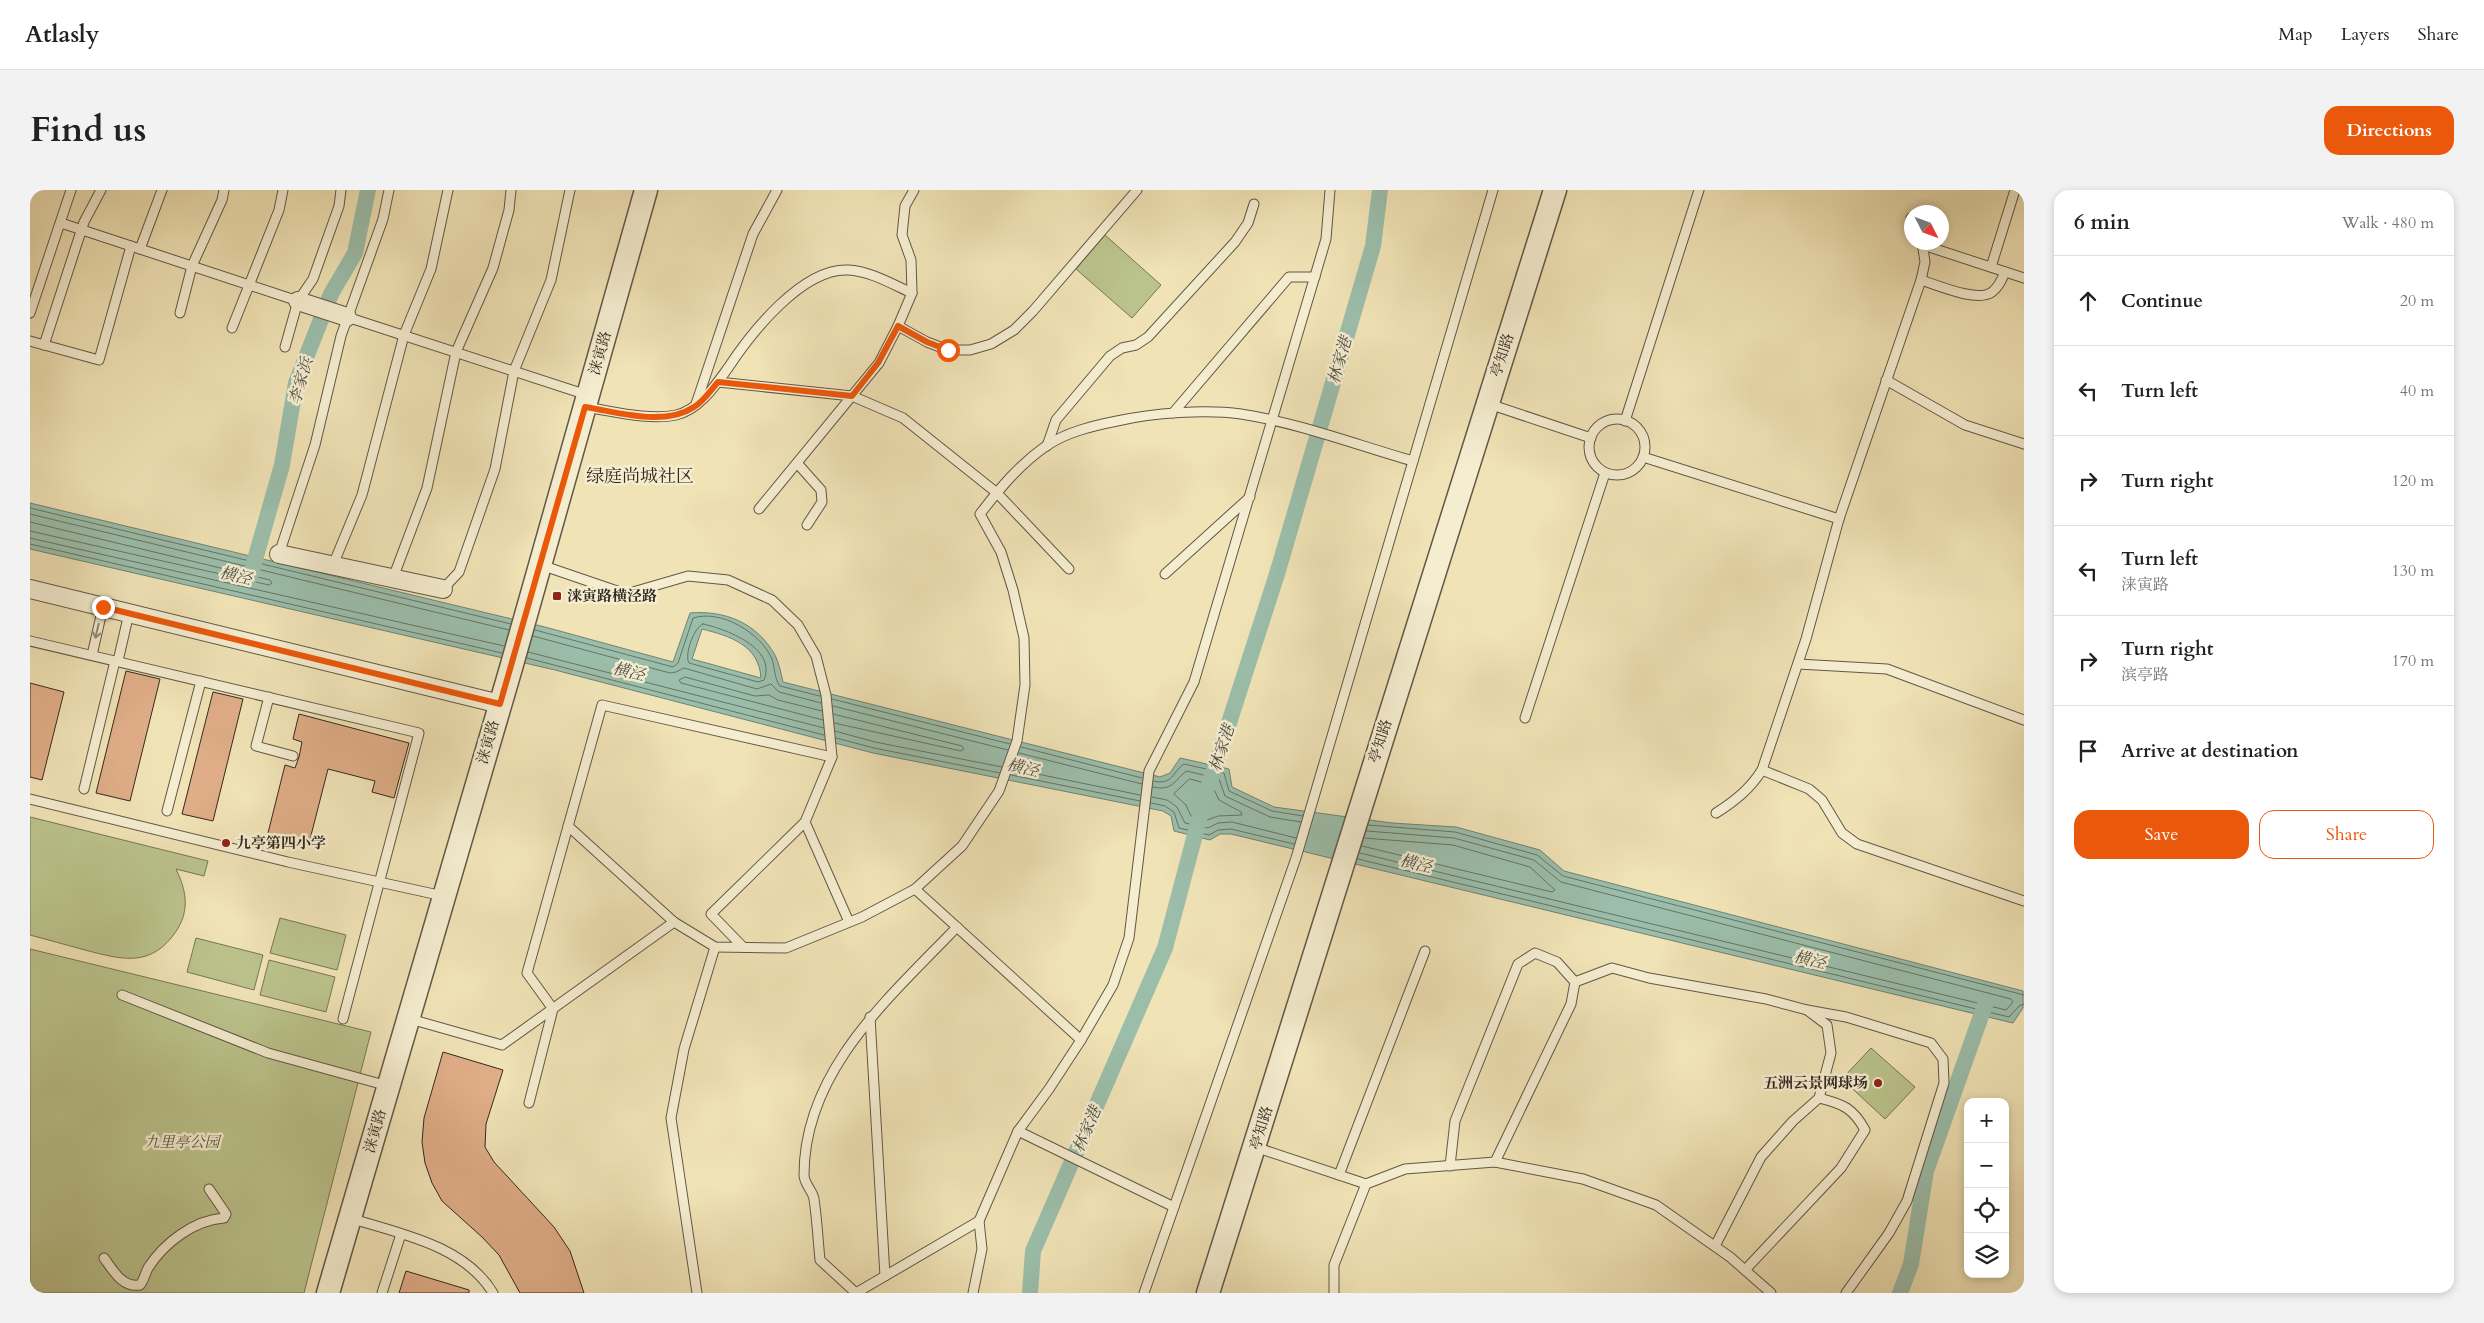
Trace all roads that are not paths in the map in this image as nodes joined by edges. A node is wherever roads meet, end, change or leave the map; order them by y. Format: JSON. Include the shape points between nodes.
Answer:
{"nodes":[{"id":1,"x":71,"y":190,"type":"edge"},
{"id":2,"x":101,"y":190,"type":"edge"},
{"id":3,"x":162,"y":190,"type":"edge"},
{"id":4,"x":224,"y":190,"type":"edge"},
{"id":5,"x":283,"y":190,"type":"edge"},
{"id":6,"x":341,"y":190,"type":"edge"},
{"id":7,"x":389,"y":190,"type":"edge"},
{"id":8,"x":448,"y":190,"type":"edge"},
{"id":9,"x":511,"y":190,"type":"edge"},
{"id":10,"x":570,"y":190,"type":"edge"},
{"id":11,"x":646,"y":190,"type":"edge"},
{"id":12,"x":776,"y":190,"type":"edge"},
{"id":13,"x":914,"y":190,"type":"edge"},
{"id":14,"x":1137,"y":190,"type":"edge"},
{"id":15,"x":1330,"y":190,"type":"edge"},
{"id":16,"x":1493,"y":190,"type":"edge"},
{"id":17,"x":1555,"y":190,"type":"edge"},
{"id":18,"x":1698,"y":190,"type":"edge"},
{"id":19,"x":2015,"y":190,"type":"edge"},
{"id":20,"x":1254,"y":204,"type":"dead end"},
{"id":21,"x":61,"y":223,"type":"junction"},
{"id":22,"x":81,"y":230,"type":"junction"},
{"id":23,"x":135,"y":248,"type":"junction"},
{"id":24,"x":1923,"y":250,"type":"edge"},
{"id":25,"x":1941,"y":250,"type":"edge"},
{"id":26,"x":192,"y":266,"type":"junction"},
{"id":27,"x":1991,"y":267,"type":"junction"},
{"id":28,"x":2005,"y":272,"type":"junction"},
{"id":29,"x":1315,"y":276,"type":"junction"},
{"id":30,"x":2024,"y":278,"type":"edge"},
{"id":31,"x":1921,"y":280,"type":"junction"},
{"id":32,"x":248,"y":285,"type":"junction"},
{"id":33,"x":912,"y":293,"type":"junction"},
{"id":34,"x":298,"y":301,"type":"junction"},
{"id":35,"x":30,"y":313,"type":"edge"},
{"id":36,"x":180,"y":313,"type":"dead end"},
{"id":37,"x":348,"y":317,"type":"junction"},
{"id":38,"x":898,"y":326,"type":"junction"},
{"id":39,"x":232,"y":328,"type":"dead end"},
{"id":40,"x":404,"y":335,"type":"junction"},
{"id":41,"x":30,"y":341,"type":"edge"},
{"id":42,"x":44,"y":345,"type":"junction"},
{"id":43,"x":285,"y":347,"type":"dead end"},
{"id":44,"x":456,"y":352,"type":"junction"},
{"id":45,"x":514,"y":371,"type":"junction"},
{"id":46,"x":1886,"y":380,"type":"junction"},
{"id":47,"x":718,"y":382,"type":"junction"},
{"id":48,"x":852,"y":396,"type":"junction"},
{"id":49,"x":587,"y":401,"type":"junction"},
{"id":50,"x":1487,"y":404,"type":"junction"},
{"id":51,"x":695,"y":407,"type":"junction"},
{"id":52,"x":1173,"y":413,"type":"junction"},
{"id":53,"x":1272,"y":421,"type":"junction"},
{"id":54,"x":1625,"y":421,"type":"junction"},
{"id":55,"x":1591,"y":438,"type":"junction"},
{"id":56,"x":2024,"y":444,"type":"edge"},
{"id":57,"x":1047,"y":446,"type":"junction"},
{"id":58,"x":1643,"y":457,"type":"junction"},
{"id":59,"x":1413,"y":461,"type":"junction"},
{"id":60,"x":797,"y":463,"type":"junction"},
{"id":61,"x":1605,"y":473,"type":"junction"},
{"id":62,"x":996,"y":493,"type":"junction"},
{"id":63,"x":1250,"y":496,"type":"junction"},
{"id":64,"x":759,"y":509,"type":"dead end"},
{"id":65,"x":1839,"y":519,"type":"junction"},
{"id":66,"x":807,"y":524,"type":"dead end"},
{"id":67,"x":279,"y":554,"type":"joint"},
{"id":68,"x":540,"y":565,"type":"junction"},
{"id":69,"x":333,"y":566,"type":"junction"},
{"id":70,"x":1069,"y":569,"type":"dead end"},
{"id":71,"x":1165,"y":574,"type":"dead end"},
{"id":72,"x":394,"y":578,"type":"junction"},
{"id":73,"x":30,"y":589,"type":"edge"},
{"id":74,"x":443,"y":589,"type":"joint"},
{"id":75,"x":103,"y":607,"type":"junction"},
{"id":76,"x":130,"y":613,"type":"junction"},
{"id":77,"x":30,"y":641,"type":"edge"},
{"id":78,"x":92,"y":655,"type":"junction"},
{"id":79,"x":116,"y":661,"type":"junction"},
{"id":80,"x":1798,"y":664,"type":"junction"},
{"id":81,"x":200,"y":681,"type":"junction"},
{"id":82,"x":269,"y":697,"type":"junction"},
{"id":83,"x":500,"y":704,"type":"junction"},
{"id":84,"x":1525,"y":718,"type":"dead end"},
{"id":85,"x":2024,"y":720,"type":"edge"},
{"id":86,"x":293,"y":756,"type":"dead end"},
{"id":87,"x":832,"y":757,"type":"junction"},
{"id":88,"x":1762,"y":770,"type":"junction"},
{"id":89,"x":84,"y":789,"type":"dead end"},
{"id":90,"x":30,"y":799,"type":"edge"},
{"id":91,"x":167,"y":810,"type":"dead end"},
{"id":92,"x":1716,"y":813,"type":"dead end"},
{"id":93,"x":805,"y":822,"type":"junction"},
{"id":94,"x":568,"y":826,"type":"junction"},
{"id":95,"x":380,"y":882,"type":"junction"},
{"id":96,"x":915,"y":889,"type":"junction"},
{"id":97,"x":444,"y":896,"type":"junction"},
{"id":98,"x":2024,"y":901,"type":"edge"},
{"id":99,"x":674,"y":922,"type":"junction"},
{"id":100,"x":849,"y":922,"type":"junction"},
{"id":101,"x":957,"y":927,"type":"junction"},
{"id":102,"x":715,"y":947,"type":"junction"},
{"id":103,"x":744,"y":948,"type":"junction"},
{"id":104,"x":1424,"y":951,"type":"dead end"},
{"id":105,"x":1575,"y":982,"type":"junction"},
{"id":106,"x":122,"y":995,"type":"dead end"},
{"id":107,"x":553,"y":1008,"type":"junction"},
{"id":108,"x":1807,"y":1010,"type":"junction"},
{"id":109,"x":870,"y":1017,"type":"junction"},
{"id":110,"x":408,"y":1018,"type":"junction"},
{"id":111,"x":343,"y":1019,"type":"dead end"},
{"id":112,"x":1081,"y":1040,"type":"junction"},
{"id":113,"x":388,"y":1086,"type":"junction"},
{"id":114,"x":1819,"y":1098,"type":"junction"},
{"id":115,"x":529,"y":1103,"type":"dead end"},
{"id":116,"x":1018,"y":1131,"type":"junction"},
{"id":117,"x":1255,"y":1147,"type":"junction"},
{"id":118,"x":1495,"y":1162,"type":"junction"},
{"id":119,"x":1450,"y":1166,"type":"junction"},
{"id":120,"x":1339,"y":1175,"type":"junction"},
{"id":121,"x":1366,"y":1184,"type":"junction"},
{"id":122,"x":209,"y":1189,"type":"dead end"},
{"id":123,"x":1174,"y":1207,"type":"junction"},
{"id":124,"x":350,"y":1218,"type":"junction"},
{"id":125,"x":979,"y":1221,"type":"junction"},
{"id":126,"x":400,"y":1234,"type":"junction"},
{"id":127,"x":1715,"y":1246,"type":"junction"},
{"id":128,"x":104,"y":1258,"type":"dead end"},
{"id":129,"x":1745,"y":1270,"type":"junction"},
{"id":130,"x":884,"y":1276,"type":"junction"},
{"id":131,"x":328,"y":1293,"type":"edge"},
{"id":132,"x":382,"y":1293,"type":"edge"},
{"id":133,"x":493,"y":1293,"type":"edge"},
{"id":134,"x":697,"y":1293,"type":"edge"},
{"id":135,"x":856,"y":1293,"type":"edge"},
{"id":136,"x":973,"y":1293,"type":"edge"},
{"id":137,"x":1144,"y":1293,"type":"edge"},
{"id":138,"x":1208,"y":1293,"type":"edge"},
{"id":139,"x":1334,"y":1293,"type":"edge"},
{"id":140,"x":1771,"y":1293,"type":"edge"},
{"id":141,"x":1846,"y":1293,"type":"edge"}],
"edges":[{"from":1,"to":21,"type":"lane"},
{"from":2,"to":22,"type":"lane"},
{"from":3,"to":23,"type":"lane"},
{"from":4,"to":26,"type":"lane"},
{"from":5,"to":32,"type":"lane","via":[[279,210]]},
{"from":6,"to":34,"type":"lane","via":[[339,206],[313,278]]},
{"from":7,"to":37,"type":"lane","via":[[383,219]]},
{"from":8,"to":40,"type":"lane","via":[[431,269]]},
{"from":9,"to":44,"type":"lane","via":[[509,210],[493,268]]},
{"from":10,"to":45,"type":"lane","via":[[551,280]]},
{"from":11,"to":49,"type":"street","name":"涞寅路"},
{"from":12,"to":51,"type":"lane","via":[[750,243]]},
{"from":13,"to":33,"type":"lane","via":[[905,206],[902,235],[911,260]]},
{"from":14,"to":38,"type":"lane","via":[[1033,311],[1014,330],[991,344],[970,350],[948,350]]},
{"from":15,"to":29,"type":"lane","via":[[1326,239]]},
{"from":16,"to":59,"type":"lane"},
{"from":17,"to":50,"type":"street","name":"亭知路"},
{"from":18,"to":54,"type":"lane"},
{"from":19,"to":27,"type":"lane"},
{"from":20,"to":57,"type":"lane","via":[[1248,223],[1235,242],[1148,337],[1110,356],[1056,420]]},
{"from":21,"to":22,"type":"lane"},
{"from":21,"to":35,"type":"lane"},
{"from":22,"to":23,"type":"lane"},
{"from":22,"to":42,"type":"lane"},
{"from":23,"to":26,"type":"lane"},
{"from":23,"to":42,"type":"lane","via":[[98,360]]},
{"from":24,"to":31,"type":"lane"},
{"from":25,"to":27,"type":"lane"},
{"from":26,"to":32,"type":"lane"},
{"from":26,"to":36,"type":"lane"},
{"from":27,"to":28,"type":"lane"},
{"from":28,"to":30,"type":"lane"},
{"from":28,"to":31,"type":"lane","via":[[1992,292],[1982,296]]},
{"from":29,"to":52,"type":"lane","via":[[1289,277]]},
{"from":29,"to":53,"type":"lane"},
{"from":31,"to":46,"type":"lane"},
{"from":32,"to":34,"type":"lane"},
{"from":32,"to":39,"type":"lane"},
{"from":33,"to":38,"type":"lane"},
{"from":33,"to":47,"type":"lane","via":[[872,275],[847,270],[823,274],[798,290],[770,315],[744,344]]},
{"from":34,"to":37,"type":"street"},
{"from":34,"to":43,"type":"lane"},
{"from":37,"to":40,"type":"lane"},
{"from":37,"to":67,"type":"lane","via":[[315,445]]},
{"from":38,"to":48,"type":"lane","via":[[878,363]]},
{"from":40,"to":44,"type":"lane"},
{"from":40,"to":69,"type":"lane","via":[[362,495]]},
{"from":41,"to":42,"type":"lane"},
{"from":44,"to":45,"type":"lane"},
{"from":44,"to":72,"type":"lane","via":[[427,488]]},
{"from":45,"to":49,"type":"lane"},
{"from":45,"to":74,"type":"lane","via":[[495,469],[459,572]]},
{"from":46,"to":56,"type":"lane","via":[[1965,425]]},
{"from":46,"to":65,"type":"lane"},
{"from":47,"to":48,"type":"lane"},
{"from":47,"to":51,"type":"lane"},
{"from":48,"to":60,"type":"lane"},
{"from":48,"to":62,"type":"lane","via":[[903,418]]},
{"from":49,"to":51,"type":"lane","via":[[659,417],[677,415]]},
{"from":49,"to":68,"type":"street","name":"涞寅路"},
{"from":50,"to":55,"type":"lane"},
{"from":50,"to":117,"type":"street","name":"亭知路","via":[[1338,872]]},
{"from":52,"to":53,"type":"lane","via":[[1240,414]]},
{"from":52,"to":57,"type":"lane","via":[[1084,428]]},
{"from":53,"to":59,"type":"lane"},
{"from":53,"to":63,"type":"lane"},
{"from":54,"to":55,"type":"lane","via":[[1608,421],[1595,430]]},
{"from":54,"to":58,"type":"lane","via":[[1633,425],[1644,439]]},
{"from":55,"to":61,"type":"lane","via":[[1589,446],[1593,462]]},
{"from":57,"to":62,"type":"lane","via":[[1014,472]]},
{"from":58,"to":61,"type":"lane","via":[[1632,471],[1614,475]]},
{"from":58,"to":65,"type":"lane"},
{"from":59,"to":123,"type":"lane","via":[[1296,858]]},
{"from":60,"to":64,"type":"lane"},
{"from":60,"to":66,"type":"lane","via":[[821,490],[822,502]]},
{"from":61,"to":84,"type":"lane"},
{"from":62,"to":70,"type":"lane"},
{"from":62,"to":96,"type":"lane","via":[[980,514],[1001,552],[1024,638],[1025,685],[1017,741],[999,791],[962,846]]},
{"from":63,"to":71,"type":"lane"},
{"from":63,"to":112,"type":"lane","via":[[1194,682],[1148,771],[1128,938],[1113,985]]},
{"from":65,"to":80,"type":"lane"},
{"from":67,"to":69,"type":"street"},
{"from":68,"to":83,"type":"street","name":"涞寅路"},
{"from":68,"to":87,"type":"lane","via":[[626,594],[688,576],[728,580],[772,600],[798,625],[816,656],[826,695]]},
{"from":69,"to":72,"type":"street"},
{"from":72,"to":74,"type":"street"},
{"from":73,"to":75,"type":"street"},
{"from":75,"to":76,"type":"street"},
{"from":75,"to":78,"type":"lane","one_way":true},
{"from":76,"to":79,"type":"lane"},
{"from":76,"to":83,"type":"street"},
{"from":77,"to":78,"type":"lane"},
{"from":78,"to":79,"type":"lane"},
{"from":79,"to":81,"type":"lane"},
{"from":79,"to":89,"type":"lane"},
{"from":80,"to":85,"type":"lane","via":[[1887,669]]},
{"from":80,"to":88,"type":"lane"},
{"from":81,"to":82,"type":"lane"},
{"from":81,"to":91,"type":"lane"},
{"from":82,"to":86,"type":"lane","via":[[256,746]]},
{"from":82,"to":95,"type":"lane","via":[[419,733]]},
{"from":83,"to":97,"type":"street","name":"涞寅路"},
{"from":87,"to":93,"type":"lane"},
{"from":87,"to":94,"type":"lane","via":[[602,706]]},
{"from":88,"to":92,"type":"lane","via":[[1753,785]]},
{"from":88,"to":98,"type":"lane","via":[[1809,789],[1822,800],[1842,833],[1857,844]]},
{"from":90,"to":95,"type":"lane"},
{"from":93,"to":100,"type":"lane"},
{"from":93,"to":103,"type":"lane","via":[[711,914]]},
{"from":94,"to":99,"type":"lane"},
{"from":94,"to":107,"type":"lane","via":[[527,973]]},
{"from":95,"to":97,"type":"lane"},
{"from":95,"to":111,"type":"lane"},
{"from":96,"to":100,"type":"lane"},
{"from":96,"to":101,"type":"lane"},
{"from":97,"to":110,"type":"street","name":"涞寅路"},
{"from":99,"to":102,"type":"lane"},
{"from":99,"to":107,"type":"lane"},
{"from":100,"to":103,"type":"lane","via":[[786,948]]},
{"from":101,"to":109,"type":"lane"},
{"from":101,"to":112,"type":"lane"},
{"from":102,"to":103,"type":"lane"},
{"from":102,"to":134,"type":"lane","via":[[684,1050],[671,1118]]},
{"from":104,"to":120,"type":"lane"},
{"from":105,"to":108,"type":"lane","via":[[1612,968]]},
{"from":105,"to":118,"type":"lane","via":[[1571,1004]]},
{"from":105,"to":119,"type":"lane","via":[[1557,962],[1535,953],[1518,964],[1454,1121]]},
{"from":106,"to":113,"type":"lane","via":[[268,1053]]},
{"from":107,"to":110,"type":"lane","via":[[502,1045]]},
{"from":107,"to":115,"type":"lane"},
{"from":108,"to":114,"type":"lane","via":[[1827,1025],[1831,1053]]},
{"from":108,"to":141,"type":"lane","via":[[1846,1017],[1931,1043],[1943,1059],[1944,1083],[1907,1201],[1889,1233]]},
{"from":109,"to":130,"type":"lane"},
{"from":109,"to":135,"type":"lane","via":[[832,1070],[809,1125],[804,1177],[814,1197],[820,1260]]},
{"from":110,"to":113,"type":"street","name":"涞寅路"},
{"from":112,"to":116,"type":"lane"},
{"from":113,"to":124,"type":"street","name":"涞寅路"},
{"from":114,"to":127,"type":"lane","via":[[1761,1157]]},
{"from":114,"to":129,"type":"lane","via":[[1838,1102],[1856,1114],[1865,1130],[1841,1168]]},
{"from":116,"to":123,"type":"lane"},
{"from":116,"to":125,"type":"lane"},
{"from":117,"to":120,"type":"lane"},
{"from":117,"to":138,"type":"street","name":"亭知路"},
{"from":118,"to":119,"type":"lane"},
{"from":118,"to":127,"type":"lane","via":[[1583,1179],[1656,1205]]},
{"from":119,"to":121,"type":"lane","via":[[1405,1169]]},
{"from":120,"to":121,"type":"lane"},
{"from":121,"to":139,"type":"lane","via":[[1334,1265]]},
{"from":122,"to":128,"type":"lane","via":[[226,1214],[224,1218],[212,1219],[181,1235],[161,1252],[140,1285],[127,1284]]},
{"from":123,"to":137,"type":"lane"},
{"from":124,"to":126,"type":"lane"},
{"from":124,"to":131,"type":"street","name":"涞寅路"},
{"from":125,"to":130,"type":"lane"},
{"from":125,"to":136,"type":"lane","via":[[982,1249]]},
{"from":126,"to":132,"type":"lane"},
{"from":126,"to":133,"type":"lane","via":[[427,1242],[456,1257],[485,1279]]},
{"from":127,"to":129,"type":"lane"},
{"from":129,"to":140,"type":"lane"},
{"from":130,"to":135,"type":"lane"}]}
